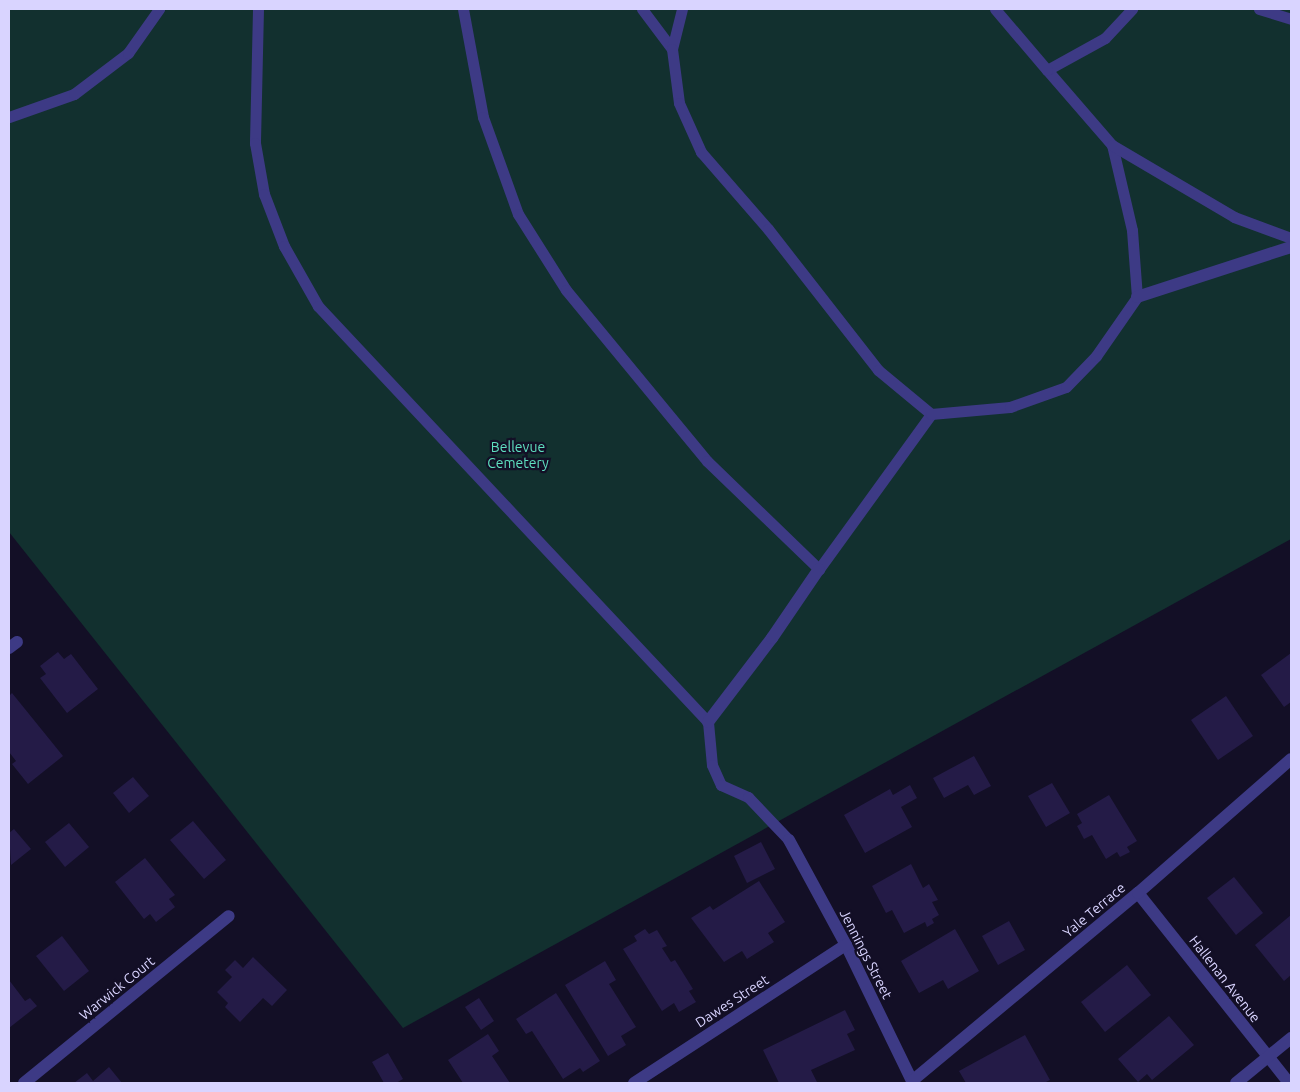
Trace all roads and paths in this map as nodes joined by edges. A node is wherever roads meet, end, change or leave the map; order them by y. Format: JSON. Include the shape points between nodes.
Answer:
{"nodes":[{"id":1,"x":158,"y":9,"type":"edge"},
{"id":2,"x":258,"y":9,"type":"edge"},
{"id":3,"x":463,"y":9,"type":"edge"},
{"id":4,"x":642,"y":9,"type":"edge"},
{"id":5,"x":682,"y":9,"type":"edge"},
{"id":6,"x":996,"y":9,"type":"edge"},
{"id":7,"x":1132,"y":9,"type":"edge"},
{"id":8,"x":1259,"y":9,"type":"edge"},
{"id":9,"x":1291,"y":19,"type":"edge"},
{"id":10,"x":672,"y":49,"type":"junction"},
{"id":11,"x":1047,"y":70,"type":"junction"},
{"id":12,"x":9,"y":117,"type":"edge"},
{"id":13,"x":1112,"y":145,"type":"junction"},
{"id":14,"x":1291,"y":238,"type":"edge"},
{"id":15,"x":1291,"y":247,"type":"edge"},
{"id":16,"x":1137,"y":297,"type":"junction"},
{"id":17,"x":931,"y":414,"type":"junction"},
{"id":18,"x":819,"y":569,"type":"junction"},
{"id":19,"x":708,"y":722,"type":"junction"},
{"id":20,"x":1291,"y":759,"type":"edge"},
{"id":21,"x":789,"y":840,"type":"joint"},
{"id":22,"x":1138,"y":893,"type":"junction"},
{"id":23,"x":228,"y":916,"type":"dead end"},
{"id":24,"x":846,"y":944,"type":"junction"},
{"id":25,"x":1291,"y":1038,"type":"edge"},
{"id":26,"x":1268,"y":1057,"type":"junction"},
{"id":27,"x":913,"y":1082,"type":"edge"},
{"id":28,"x":24,"y":1083,"type":"edge"},
{"id":29,"x":634,"y":1083,"type":"edge"},
{"id":30,"x":1236,"y":1083,"type":"edge"},
{"id":31,"x":1289,"y":1083,"type":"edge"}],
"edges":[{"from":1,"to":12,"type":"lane","via":[[128,53],[74,94]]},
{"from":2,"to":19,"type":"lane","via":[[255,143],[264,194],[284,246],[318,306]]},
{"from":3,"to":18,"type":"lane","via":[[484,117],[515,205],[566,290],[707,461]]},
{"from":4,"to":10,"type":"lane"},
{"from":5,"to":10,"type":"lane"},
{"from":6,"to":11,"type":"lane"},
{"from":7,"to":11,"type":"lane","via":[[1106,38]]},
{"from":8,"to":9,"type":"lane"},
{"from":10,"to":17,"type":"lane","via":[[680,103],[701,152],[768,229],[878,370]]},
{"from":11,"to":13,"type":"lane"},
{"from":13,"to":14,"type":"lane","via":[[1234,217]]},
{"from":13,"to":16,"type":"lane","via":[[1132,230]]},
{"from":15,"to":16,"type":"street"},
{"from":16,"to":17,"type":"lane","via":[[1096,356],[1066,387],[1010,407]]},
{"from":17,"to":18,"type":"lane"},
{"from":18,"to":19,"type":"street"},
{"from":19,"to":21,"type":"lane","via":[[712,765],[721,785],[748,797]]},
{"from":20,"to":22,"type":"street","name":"Yale Terrace"},
{"from":21,"to":24,"type":"street","name":"Jennings Street"},
{"from":22,"to":26,"type":"street","name":"Hallenan Avenue"},
{"from":22,"to":27,"type":"street","name":"Yale Terrace"},
{"from":23,"to":28,"type":"street","name":"Warwick Court"},
{"from":24,"to":27,"type":"street","name":"Jennings Street"},
{"from":24,"to":29,"type":"street","name":"Dawes Street"},
{"from":25,"to":26,"type":"street"},
{"from":26,"to":30,"type":"street"},
{"from":26,"to":31,"type":"street","name":"Hallenan Avenue"}]}
